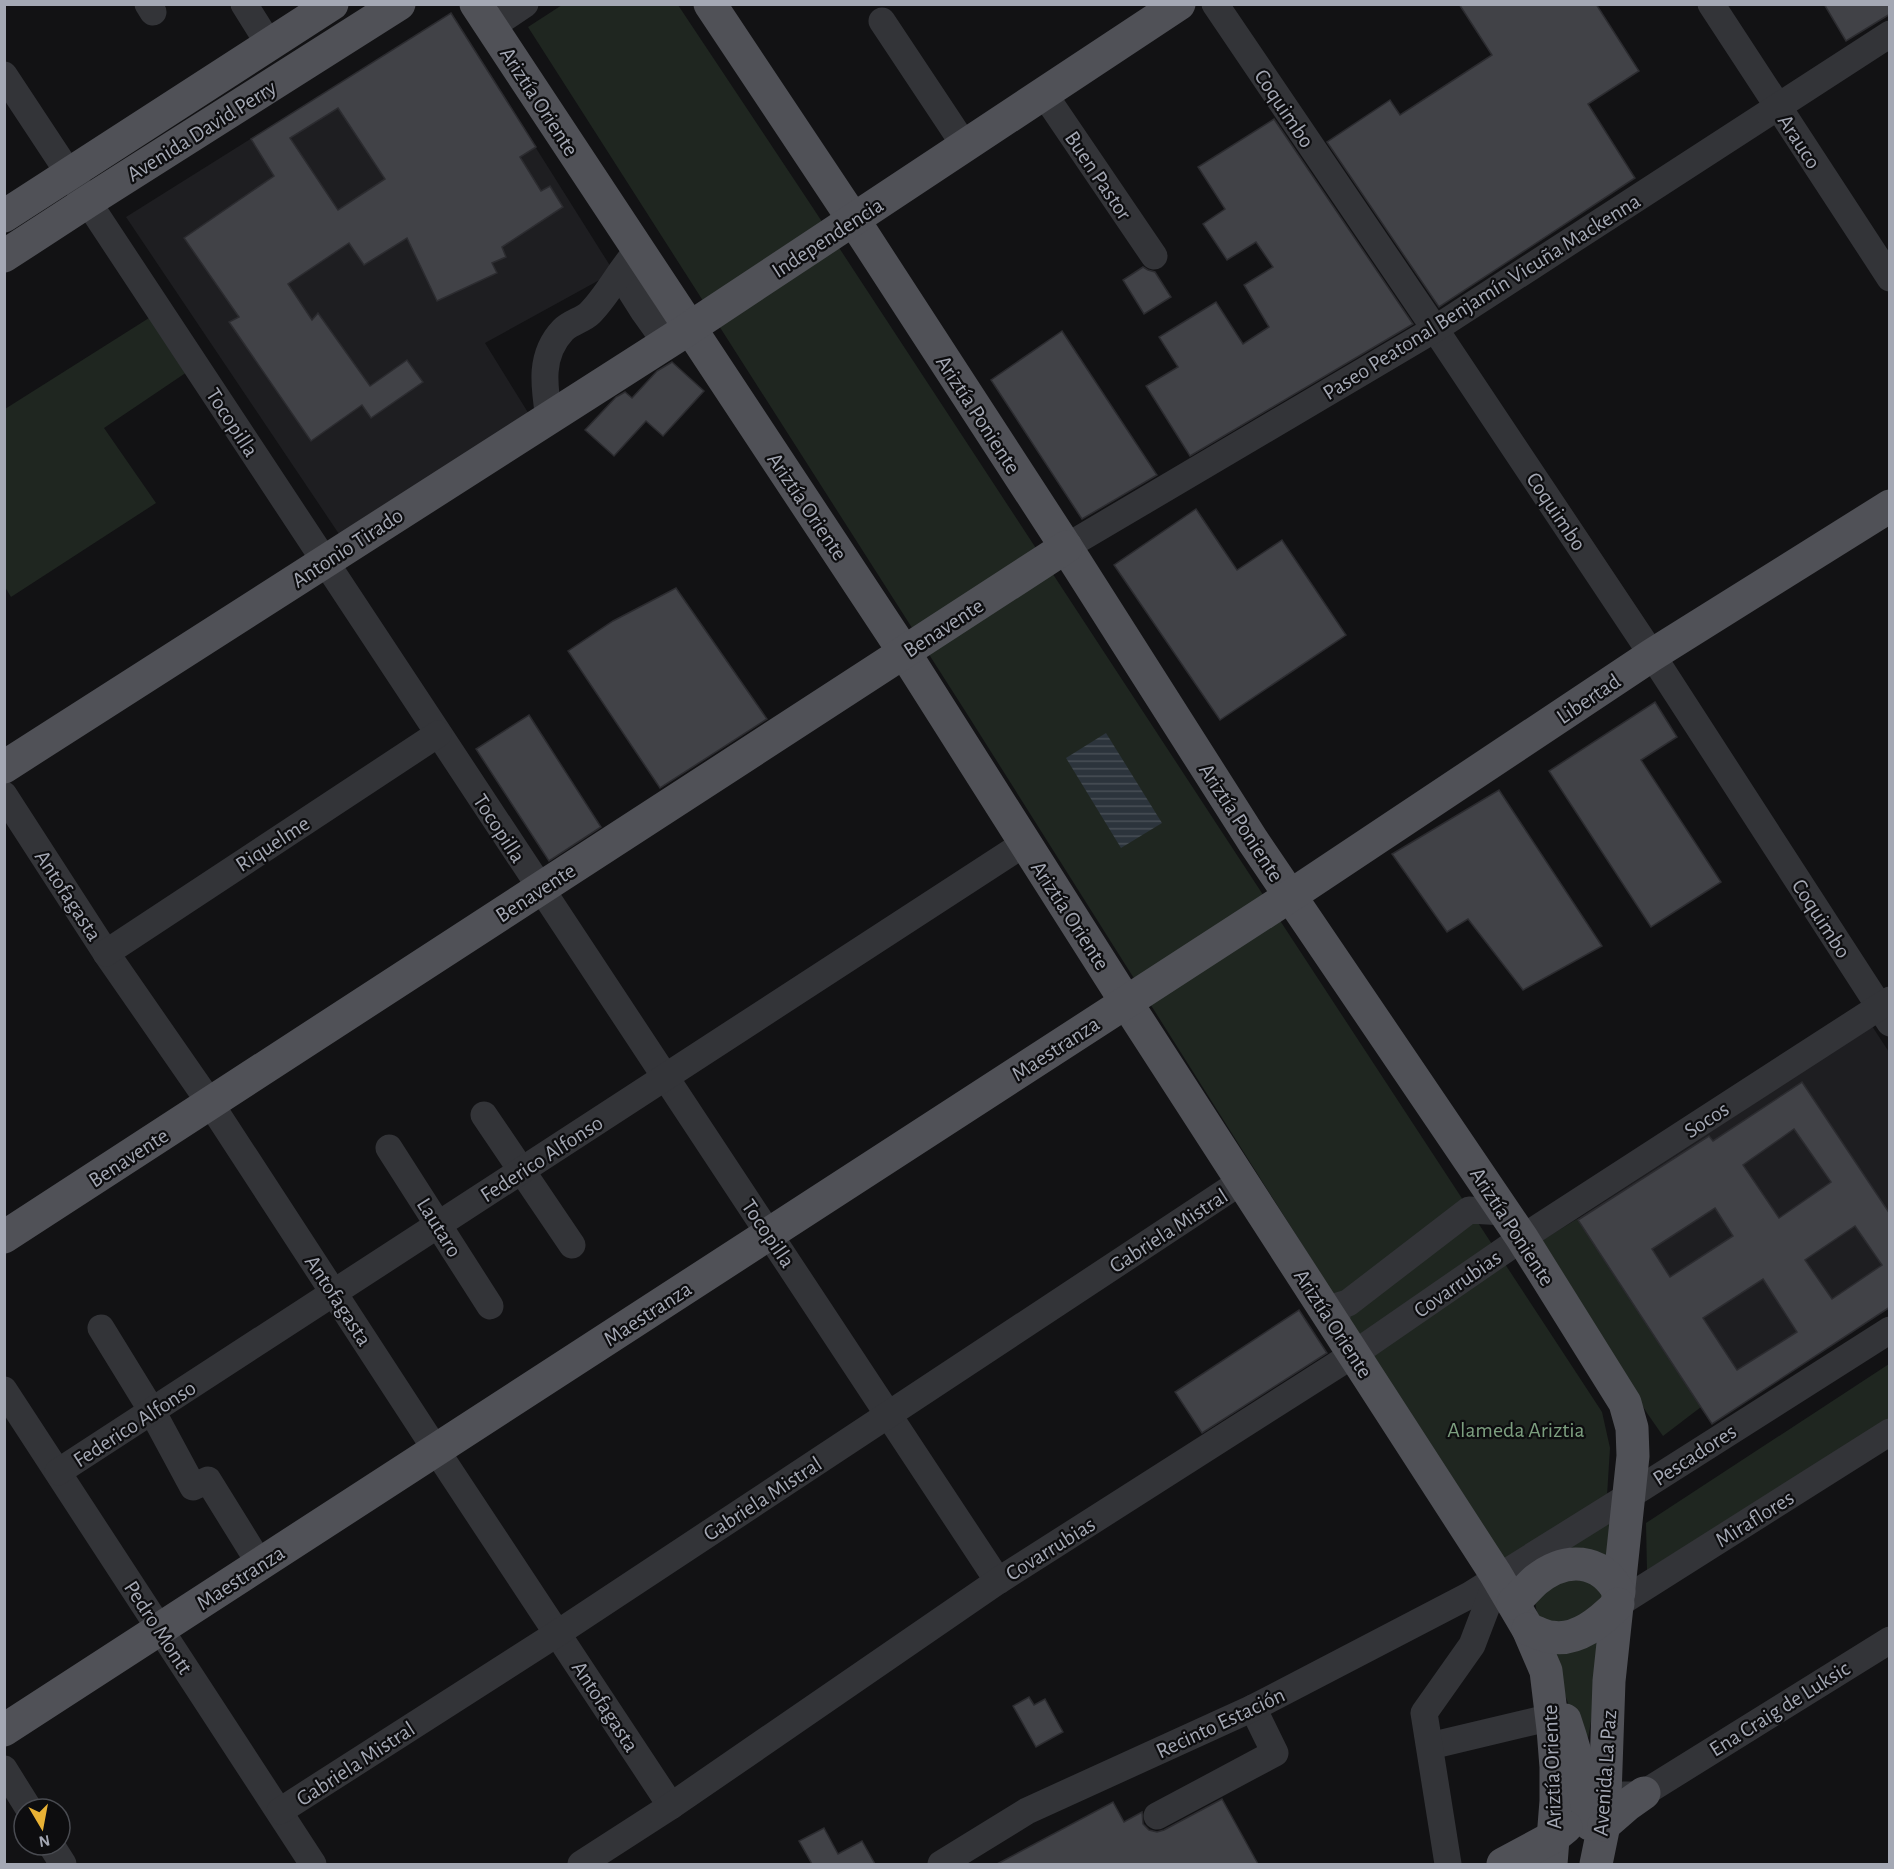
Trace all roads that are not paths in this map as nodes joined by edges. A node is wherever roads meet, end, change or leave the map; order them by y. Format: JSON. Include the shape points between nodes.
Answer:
{"nodes":[{"id":1,"x":244,"y":4,"type":"edge"},
{"id":2,"x":332,"y":4,"type":"edge"},
{"id":3,"x":399,"y":4,"type":"edge"},
{"id":4,"x":525,"y":4,"type":"edge"},
{"id":5,"x":710,"y":4,"type":"edge"},
{"id":6,"x":1179,"y":4,"type":"edge"},
{"id":7,"x":1215,"y":4,"type":"edge"},
{"id":8,"x":1711,"y":4,"type":"edge"},
{"id":9,"x":483,"y":16,"type":"edge"},
{"id":10,"x":882,"y":21,"type":"dead end"},
{"id":11,"x":1890,"y":34,"type":"edge"},
{"id":12,"x":269,"y":45,"type":"junction"},
{"id":13,"x":4,"y":75,"type":"edge"},
{"id":14,"x":1044,"y":94,"type":"junction"},
{"id":15,"x":1778,"y":106,"type":"junction"},
{"id":16,"x":965,"y":146,"type":"junction"},
{"id":17,"x":69,"y":174,"type":"junction"},
{"id":18,"x":87,"y":202,"type":"junction"},
{"id":19,"x":4,"y":216,"type":"edge"},
{"id":20,"x":853,"y":219,"type":"junction"},
{"id":21,"x":4,"y":256,"type":"edge"},
{"id":22,"x":1154,"y":256,"type":"dead end"},
{"id":23,"x":629,"y":262,"type":"junction"},
{"id":24,"x":1890,"y":278,"type":"edge"},
{"id":25,"x":1436,"y":328,"type":"junction"},
{"id":26,"x":684,"y":331,"type":"junction"},
{"id":27,"x":549,"y":418,"type":"junction"},
{"id":28,"x":1890,"y":506,"type":"edge"},
{"id":29,"x":1066,"y":547,"type":"junction"},
{"id":30,"x":325,"y":561,"type":"junction"},
{"id":31,"x":904,"y":652,"type":"junction"},
{"id":32,"x":1652,"y":655,"type":"junction"},
{"id":33,"x":438,"y":734,"type":"junction"},
{"id":34,"x":4,"y":767,"type":"edge"},
{"id":35,"x":4,"y":795,"type":"edge"},
{"id":36,"x":1025,"y":843,"type":"junction"},
{"id":37,"x":540,"y":889,"type":"junction"},
{"id":38,"x":1290,"y":896,"type":"junction"},
{"id":39,"x":106,"y":953,"type":"junction"},
{"id":40,"x":1126,"y":1002,"type":"junction"},
{"id":41,"x":1886,"y":1010,"type":"edge"},
{"id":42,"x":664,"y":1078,"type":"junction"},
{"id":43,"x":210,"y":1103,"type":"junction"},
{"id":44,"x":484,"y":1115,"type":"dead end"},
{"id":45,"x":390,"y":1148,"type":"dead end"},
{"id":46,"x":522,"y":1171,"type":"junction"},
{"id":47,"x":1242,"y":1181,"type":"junction"},
{"id":48,"x":439,"y":1224,"type":"junction"},
{"id":49,"x":1514,"y":1225,"type":"junction"},
{"id":50,"x":770,"y":1233,"type":"junction"},
{"id":51,"x":4,"y":1237,"type":"edge"},
{"id":52,"x":572,"y":1245,"type":"dead end"},
{"id":53,"x":334,"y":1293,"type":"junction"},
{"id":54,"x":490,"y":1306,"type":"dead end"},
{"id":55,"x":1336,"y":1326,"type":"junction"},
{"id":56,"x":100,"y":1328,"type":"dead end"},
{"id":57,"x":1890,"y":1330,"type":"edge"},
{"id":58,"x":1354,"y":1354,"type":"junction"},
{"id":59,"x":4,"y":1390,"type":"edge"},
{"id":60,"x":152,"y":1411,"type":"junction"},
{"id":61,"x":890,"y":1414,"type":"junction"},
{"id":62,"x":1890,"y":1431,"type":"edge"},
{"id":63,"x":436,"y":1450,"type":"junction"},
{"id":64,"x":58,"y":1472,"type":"junction"},
{"id":65,"x":1629,"y":1496,"type":"junction"},
{"id":66,"x":260,"y":1564,"type":"junction"},
{"id":67,"x":998,"y":1581,"type":"junction"},
{"id":68,"x":1618,"y":1598,"type":"junction"},
{"id":69,"x":1513,"y":1603,"type":"junction"},
{"id":70,"x":160,"y":1629,"type":"junction"},
{"id":71,"x":558,"y":1633,"type":"junction"},
{"id":72,"x":1890,"y":1640,"type":"edge"},
{"id":73,"x":1546,"y":1671,"type":"junction"},
{"id":74,"x":1610,"y":1681,"type":"joint"},
{"id":75,"x":1253,"y":1708,"type":"junction"},
{"id":76,"x":1552,"y":1717,"type":"junction"},
{"id":77,"x":4,"y":1730,"type":"edge"},
{"id":78,"x":1430,"y":1746,"type":"junction"},
{"id":79,"x":4,"y":1769,"type":"edge"},
{"id":80,"x":1656,"y":1785,"type":"junction"},
{"id":81,"x":1596,"y":1794,"type":"junction"},
{"id":82,"x":22,"y":1797,"type":"edge"},
{"id":83,"x":671,"y":1806,"type":"junction"},
{"id":84,"x":280,"y":1811,"type":"junction"},
{"id":85,"x":1157,"y":1816,"type":"dead end"},
{"id":86,"x":1553,"y":1850,"type":"edge"},
{"id":87,"x":313,"y":1864,"type":"edge"},
{"id":88,"x":581,"y":1864,"type":"edge"},
{"id":89,"x":941,"y":1864,"type":"edge"},
{"id":90,"x":1448,"y":1864,"type":"edge"},
{"id":91,"x":1503,"y":1864,"type":"edge"},
{"id":92,"x":1570,"y":1864,"type":"edge"},
{"id":93,"x":1595,"y":1864,"type":"edge"}],
"edges":[{"from":1,"to":12,"type":"street"},
{"from":2,"to":12,"type":"main road","name":"Avenida David Perry"},
{"from":3,"to":18,"type":"main road","name":"Avenida David Perry"},
{"from":4,"to":9,"type":"street"},
{"from":5,"to":20,"type":"main road","name":"Ariztía Poniente"},
{"from":6,"to":14,"type":"main road","name":"Independencia"},
{"from":7,"to":25,"type":"street","name":"Coquimbo"},
{"from":8,"to":15,"type":"street","name":"Arauco"},
{"from":9,"to":23,"type":"main road","name":"Ariztía Oriente"},
{"from":10,"to":16,"type":"street"},
{"from":11,"to":15,"type":"street","name":"Paseo Peatonal Benjamín Vicuña Mackenna"},
{"from":12,"to":17,"type":"main road","name":"Avenida David Perry"},
{"from":13,"to":17,"type":"street","name":"Tocopilla"},
{"from":14,"to":16,"type":"main road","name":"Independencia"},
{"from":14,"to":22,"type":"street","name":"Buen Pastor"},
{"from":15,"to":24,"type":"street","name":"Arauco"},
{"from":15,"to":25,"type":"street","name":"Paseo Peatonal Benjamín Vicuña Mackenna"},
{"from":16,"to":20,"type":"main road","name":"Independencia"},
{"from":17,"to":18,"type":"street","name":"Tocopilla"},
{"from":17,"to":19,"type":"main road","name":"Avenida David Perry"},
{"from":18,"to":21,"type":"main road","name":"Avenida David Perry"},
{"from":18,"to":30,"type":"street","name":"Tocopilla"},
{"from":20,"to":26,"type":"main road","name":"Independencia"},
{"from":20,"to":29,"type":"main road","name":"Ariztía Poniente"},
{"from":23,"to":26,"type":"main road","name":"Ariztía Oriente"},
{"from":23,"to":27,"type":"street","via":[[589,314],[565,328],[553,343],[544,383]]},
{"from":25,"to":29,"type":"street","name":"Paseo Peatonal Benjamín Vicuña Mackenna"},
{"from":25,"to":32,"type":"street","name":"Coquimbo"},
{"from":26,"to":27,"type":"main road","name":"Antonio Tirado"},
{"from":26,"to":31,"type":"main road","name":"Ariztía Oriente"},
{"from":27,"to":30,"type":"main road","name":"Antonio Tirado"},
{"from":28,"to":32,"type":"main road","name":"Libertad"},
{"from":29,"to":31,"type":"main road","name":"Benavente"},
{"from":29,"to":38,"type":"main road","name":"Ariztía Poniente"},
{"from":30,"to":33,"type":"street","name":"Tocopilla"},
{"from":30,"to":34,"type":"main road","name":"Antonio Tirado"},
{"from":31,"to":36,"type":"main road","name":"Ariztía Oriente"},
{"from":31,"to":37,"type":"main road","name":"Benavente"},
{"from":32,"to":38,"type":"main road","name":"Libertad"},
{"from":32,"to":41,"type":"street","name":"Coquimbo"},
{"from":33,"to":37,"type":"street","name":"Tocopilla"},
{"from":33,"to":39,"type":"street","name":"Riquelme"},
{"from":35,"to":39,"type":"street","name":"Antofagasta"},
{"from":36,"to":40,"type":"main road","name":"Ariztía Oriente"},
{"from":36,"to":42,"type":"street","name":"Federico Alfonso"},
{"from":37,"to":42,"type":"street","name":"Tocopilla"},
{"from":37,"to":43,"type":"main road","name":"Benavente"},
{"from":38,"to":40,"type":"main road","name":"Maestranza"},
{"from":38,"to":49,"type":"main road","name":"Ariztía Poniente"},
{"from":39,"to":43,"type":"street","name":"Antofagasta"},
{"from":40,"to":47,"type":"main road","name":"Ariztía Oriente"},
{"from":40,"to":50,"type":"main road","name":"Maestranza"},
{"from":41,"to":49,"type":"street","name":"Socos"},
{"from":42,"to":46,"type":"street","name":"Federico Alfonso"},
{"from":42,"to":50,"type":"street","name":"Tocopilla"},
{"from":43,"to":51,"type":"main road","name":"Benavente"},
{"from":43,"to":53,"type":"street","name":"Antofagasta"},
{"from":44,"to":46,"type":"street"},
{"from":45,"to":48,"type":"street","name":"Lautaro"},
{"from":46,"to":48,"type":"street","name":"Federico Alfonso"},
{"from":46,"to":52,"type":"street"},
{"from":47,"to":55,"type":"main road","name":"Ariztía Oriente"},
{"from":47,"to":61,"type":"street","name":"Gabriela Mistral"},
{"from":48,"to":53,"type":"street","name":"Federico Alfonso"},
{"from":48,"to":54,"type":"street","name":"Lautaro"},
{"from":49,"to":55,"type":"street","via":[[1469,1210],[1348,1303],[1338,1306]]},
{"from":49,"to":58,"type":"street","name":"Covarrubias"},
{"from":49,"to":65,"type":"main road","name":"Ariztía Poniente","via":[[1625,1403],[1633,1441]]},
{"from":50,"to":61,"type":"street","name":"Tocopilla"},
{"from":50,"to":63,"type":"main road","name":"Maestranza"},
{"from":53,"to":60,"type":"street","name":"Federico Alfonso"},
{"from":53,"to":63,"type":"street","name":"Antofagasta"},
{"from":55,"to":58,"type":"main road","name":"Ariztía Oriente"},
{"from":56,"to":60,"type":"street"},
{"from":57,"to":65,"type":"street","name":"Pescadores"},
{"from":58,"to":67,"type":"street","name":"Covarrubias"},
{"from":58,"to":69,"type":"main road","name":"Ariztía Oriente"},
{"from":59,"to":64,"type":"street","name":"Pedro Montt"},
{"from":60,"to":64,"type":"street","name":"Federico Alfonso"},
{"from":60,"to":66,"type":"street","via":[[193,1487],[208,1480]]},
{"from":61,"to":67,"type":"street","name":"Tocopilla"},
{"from":61,"to":71,"type":"street","name":"Gabriela Mistral"},
{"from":62,"to":68,"type":"street","name":"Miraflores"},
{"from":63,"to":66,"type":"main road","name":"Maestranza"},
{"from":63,"to":71,"type":"street","name":"Antofagasta"},
{"from":64,"to":70,"type":"street","name":"Pedro Montt"},
{"from":65,"to":68,"type":"main road","name":"Ariztía Poniente"},
{"from":65,"to":69,"type":"street","name":"Pescadores"},
{"from":66,"to":70,"type":"main road","name":"Maestranza"},
{"from":67,"to":83,"type":"street","name":"Covarrubias"},
{"from":68,"to":69,"type":"main road","via":[[1605,1617],[1585,1630],[1572,1636],[1551,1637]]},
{"from":68,"to":69,"type":"main road","via":[[1606,1574],[1574,1563],[1562,1565],[1536,1580]]},
{"from":68,"to":74,"type":"main road","name":"Ariztía Poniente"},
{"from":69,"to":73,"type":"main road","name":"Ariztía Oriente"},
{"from":69,"to":75,"type":"street","name":"Recinto Estación","via":[[1470,1595]]},
{"from":69,"to":78,"type":"street","via":[[1472,1645],[1424,1713]]},
{"from":70,"to":77,"type":"main road","name":"Maestranza"},
{"from":70,"to":84,"type":"street","name":"Pedro Montt"},
{"from":71,"to":83,"type":"street","name":"Antofagasta"},
{"from":71,"to":84,"type":"street","name":"Gabriela Mistral"},
{"from":72,"to":80,"type":"street","name":"Ena Craig de Luksic"},
{"from":73,"to":76,"type":"main road","name":"Ariztía Oriente"},
{"from":73,"to":81,"type":"main road","name":"Avenida La Paz"},
{"from":74,"to":81,"type":"main road","name":"Avenida La Paz"},
{"from":75,"to":85,"type":"street","via":[[1275,1753]]},
{"from":75,"to":89,"type":"street","name":"Recinto Estación","via":[[1027,1811]]},
{"from":76,"to":78,"type":"street"},
{"from":76,"to":86,"type":"main road","name":"Ariztía Oriente","via":[[1556,1778]]},
{"from":78,"to":90,"type":"street"},
{"from":79,"to":82,"type":"street"},
{"from":80,"to":81,"type":"main road","via":[[1627,1805]]},
{"from":80,"to":81,"type":"street","name":"Ena Craig de Luksic","via":[[1632,1781],[1617,1771]]},
{"from":81,"to":86,"type":"main road","via":[[1568,1825]]},
{"from":81,"to":92,"type":"main road"},
{"from":81,"to":93,"type":"main road","name":"Avenida La Paz"},
{"from":81,"to":93,"type":"main road","name":"Avenida La Paz","via":[[1592,1833]]},
{"from":83,"to":88,"type":"street","name":"Covarrubias"},
{"from":84,"to":87,"type":"street","name":"Pedro Montt"},
{"from":86,"to":91,"type":"main road"}]}
